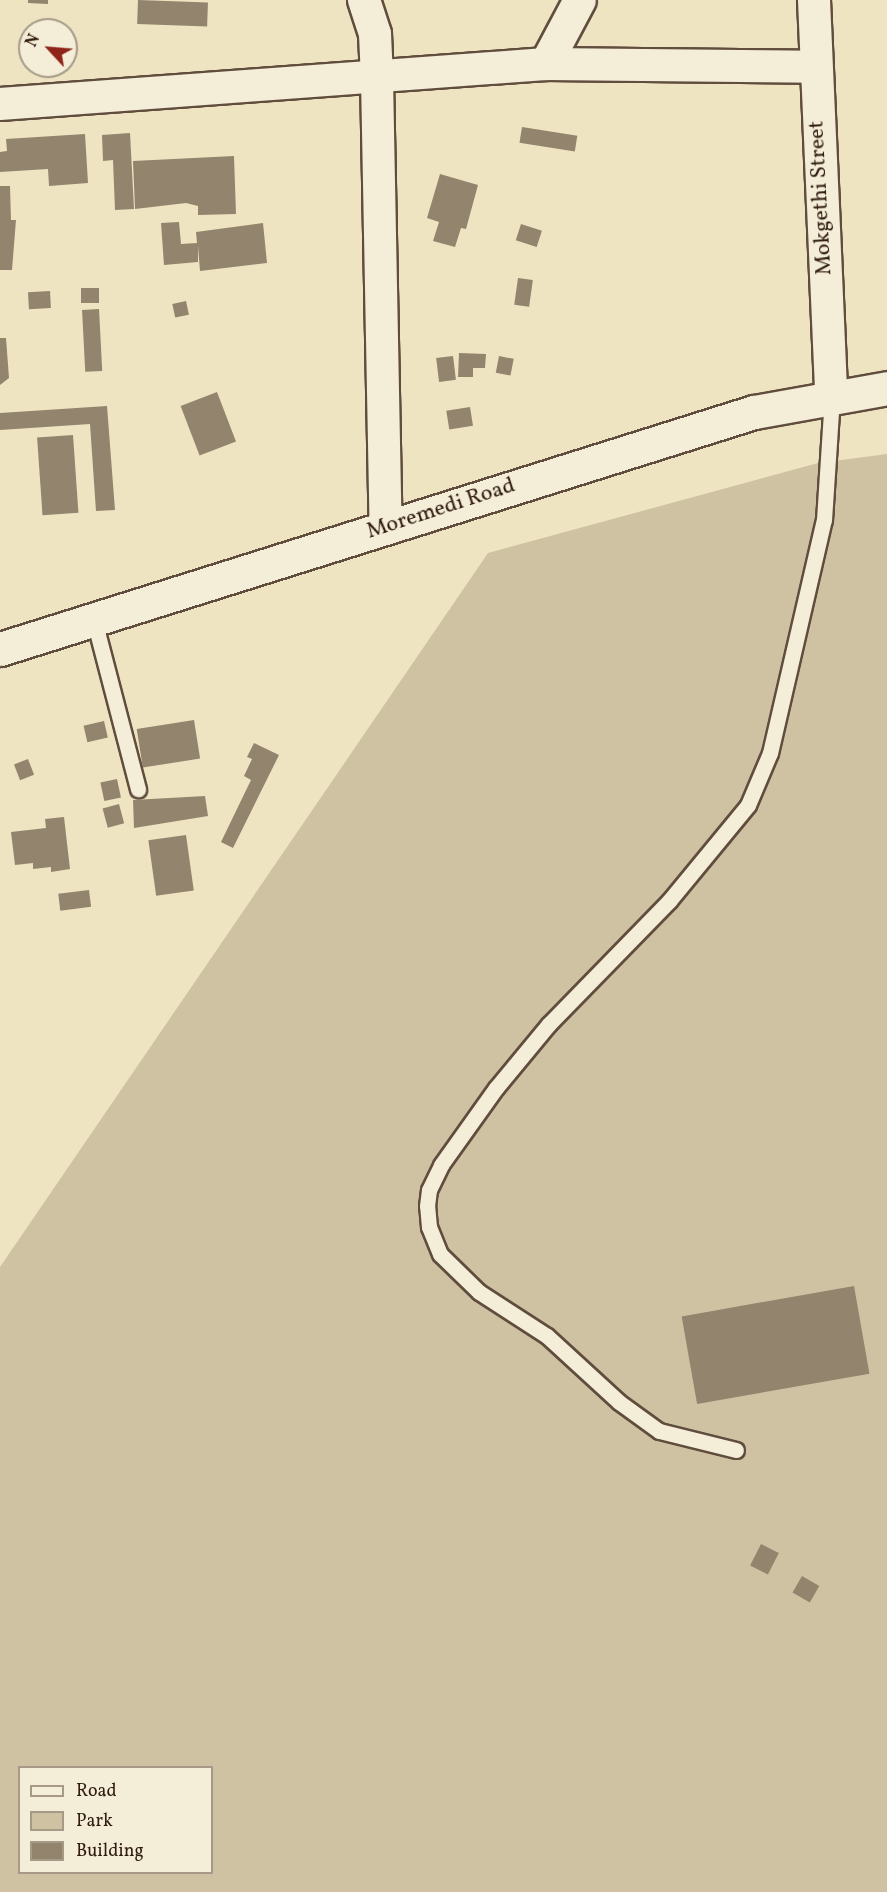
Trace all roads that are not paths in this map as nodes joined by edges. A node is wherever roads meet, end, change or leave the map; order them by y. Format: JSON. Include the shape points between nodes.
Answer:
{"nodes":[{"id":1,"x":364,"y":0,"type":"edge"},
{"id":2,"x":580,"y":0,"type":"edge"},
{"id":3,"x":814,"y":0,"type":"edge"},
{"id":4,"x":546,"y":64,"type":"junction"},
{"id":5,"x":814,"y":67,"type":"junction"},
{"id":6,"x":377,"y":78,"type":"junction"},
{"id":7,"x":0,"y":104,"type":"edge"},
{"id":8,"x":887,"y":388,"type":"edge"},
{"id":9,"x":831,"y":395,"type":"junction"},
{"id":10,"x":386,"y":527,"type":"junction"},
{"id":11,"x":94,"y":620,"type":"junction"},
{"id":12,"x":0,"y":649,"type":"edge"},
{"id":13,"x":138,"y":789,"type":"dead end"},
{"id":14,"x":736,"y":1450,"type":"dead end"}],
"edges":[{"from":1,"to":6,"type":"street","via":[[375,34]]},
{"from":2,"to":4,"type":"street"},
{"from":3,"to":5,"type":"street","name":"Mokgethi Street"},
{"from":4,"to":5,"type":"street"},
{"from":4,"to":6,"type":"street"},
{"from":5,"to":9,"type":"street","name":"Mokgethi Street"},
{"from":6,"to":7,"type":"street"},
{"from":6,"to":10,"type":"street"},
{"from":8,"to":9,"type":"street","name":"Moremedi Road"},
{"from":9,"to":10,"type":"street","name":"Moremedi Road","via":[[754,412]]},
{"from":9,"to":14,"type":"lane","via":[[824,520],[770,753],[748,806],[669,901],[549,1024],[496,1088],[441,1165],[429,1190],[427,1206],[429,1227],[440,1254],[479,1292],[547,1336],[619,1402],[658,1431]]},
{"from":10,"to":11,"type":"street","name":"Moremedi Road"},
{"from":11,"to":12,"type":"street","name":"Moremedi Road"},
{"from":11,"to":13,"type":"lane"}]}
